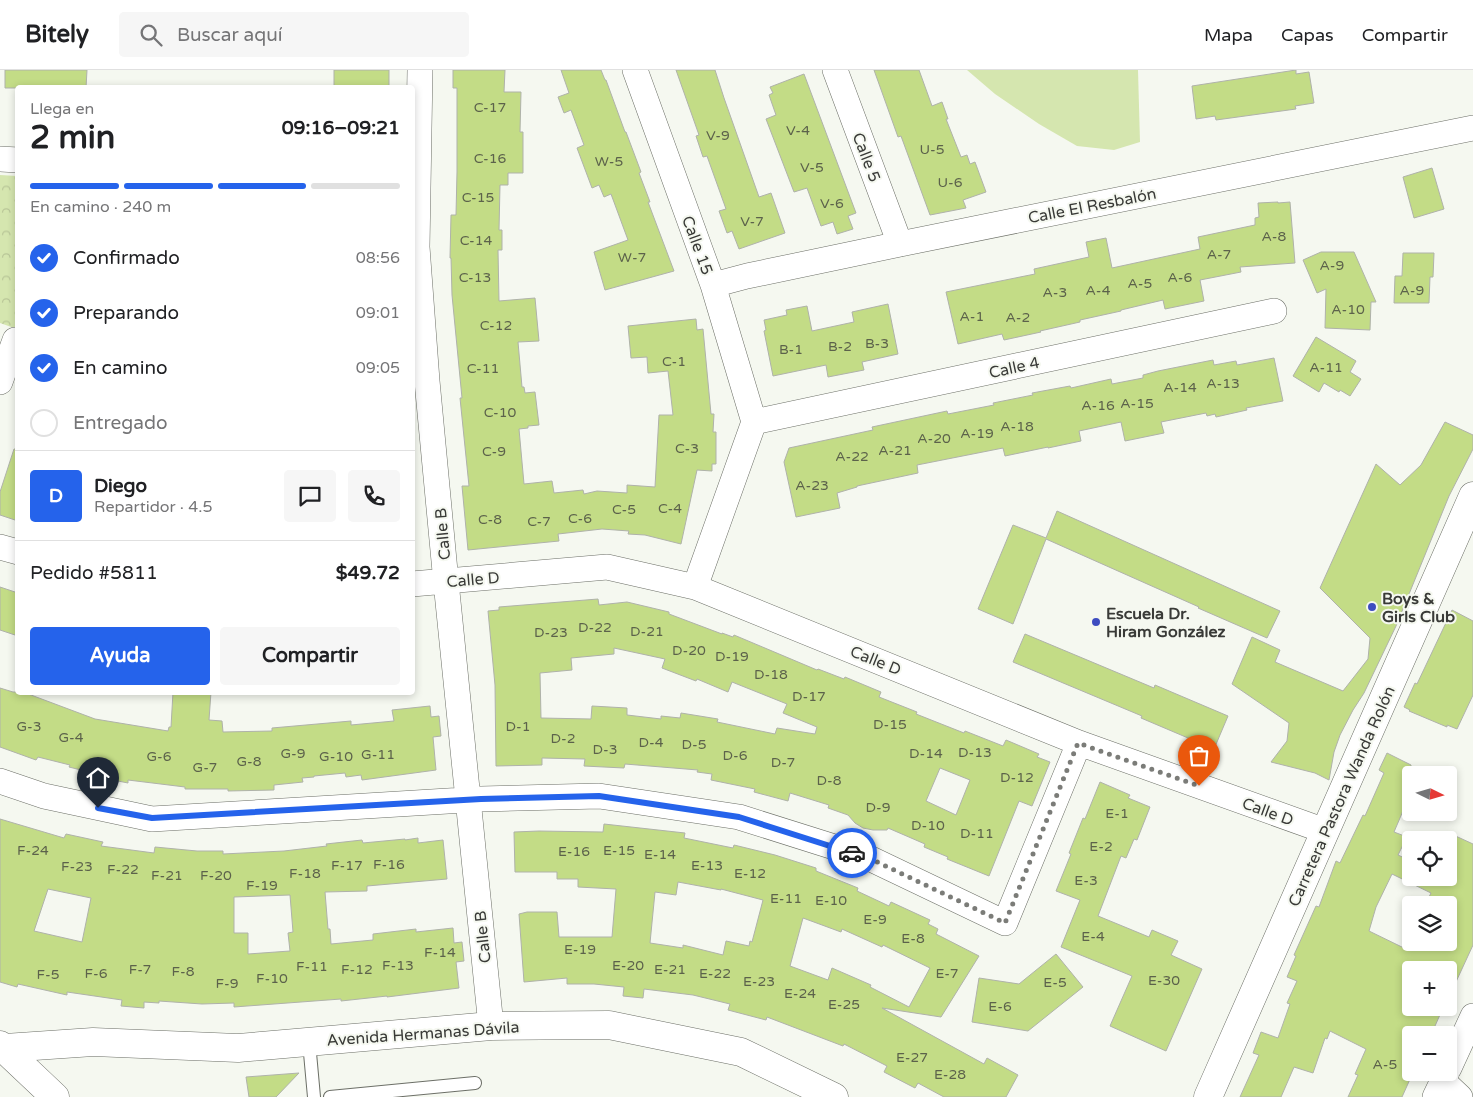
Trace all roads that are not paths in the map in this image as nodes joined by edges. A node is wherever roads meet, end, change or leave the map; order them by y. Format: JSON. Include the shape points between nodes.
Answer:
{"nodes":[{"id":1,"x":420,"y":70,"type":"edge"},
{"id":2,"x":635,"y":70,"type":"edge"},
{"id":3,"x":835,"y":70,"type":"edge"},
{"id":4,"x":1473,"y":128,"type":"edge"},
{"id":5,"x":0,"y":159,"type":"edge"},
{"id":6,"x":15,"y":160,"type":"edge"},
{"id":7,"x":900,"y":244,"type":"junction"},
{"id":8,"x":713,"y":285,"type":"junction"},
{"id":9,"x":1274,"y":312,"type":"dead end"},
{"id":10,"x":11,"y":338,"type":"edge"},
{"id":11,"x":420,"y":381,"type":"edge"},
{"id":12,"x":0,"y":382,"type":"edge"},
{"id":13,"x":754,"y":422,"type":"junction"},
{"id":14,"x":1473,"y":496,"type":"edge"},
{"id":15,"x":0,"y":547,"type":"edge"},
{"id":16,"x":15,"y":551,"type":"edge"},
{"id":17,"x":446,"y":582,"type":"junction"},
{"id":18,"x":415,"y":584,"type":"edge"},
{"id":19,"x":695,"y":587,"type":"junction"},
{"id":20,"x":1078,"y":743,"type":"junction"},
{"id":21,"x":0,"y":781,"type":"edge"},
{"id":22,"x":469,"y":800,"type":"junction"},
{"id":23,"x":1325,"y":831,"type":"junction"},
{"id":24,"x":1473,"y":1016,"type":"edge"},
{"id":25,"x":491,"y":1026,"type":"junction"},
{"id":26,"x":310,"y":1042,"type":"junction"},
{"id":27,"x":2,"y":1046,"type":"edge"},
{"id":28,"x":474,"y":1083,"type":"dead end"},
{"id":29,"x":1447,"y":1083,"type":"edge"},
{"id":30,"x":55,"y":1097,"type":"edge"},
{"id":31,"x":314,"y":1097,"type":"edge"},
{"id":32,"x":330,"y":1097,"type":"edge"},
{"id":33,"x":834,"y":1097,"type":"edge"},
{"id":34,"x":1208,"y":1097,"type":"edge"}],
"edges":[{"from":1,"to":11,"type":"street","name":"Calle B","via":[[417,247]]},
{"from":2,"to":8,"type":"street","name":"Calle 15"},
{"from":3,"to":7,"type":"street","name":"Calle 5"},
{"from":4,"to":7,"type":"street","name":"Calle El Resbalón","via":[[1238,167]]},
{"from":5,"to":6,"type":"street"},
{"from":7,"to":8,"type":"street","name":"Calle El Resbalón"},
{"from":8,"to":13,"type":"street","name":"Calle 15"},
{"from":9,"to":13,"type":"street","name":"Calle 4"},
{"from":10,"to":12,"type":"street"},
{"from":11,"to":17,"type":"street","name":"Calle B"},
{"from":13,"to":19,"type":"street"},
{"from":14,"to":23,"type":"street","name":"Carretera Pastora Wanda Rolón"},
{"from":15,"to":16,"type":"street"},
{"from":17,"to":18,"type":"street","name":"Calle D"},
{"from":17,"to":19,"type":"street","name":"Calle D","via":[[607,567]]},
{"from":17,"to":22,"type":"street","name":"Calle B"},
{"from":19,"to":20,"type":"street","name":"Calle D"},
{"from":20,"to":22,"type":"street","via":[[1005,923],[869,858],[739,817],[599,796]]},
{"from":20,"to":23,"type":"street","name":"Calle D"},
{"from":21,"to":22,"type":"street","via":[[44,796],[152,818]]},
{"from":22,"to":25,"type":"street","name":"Calle B"},
{"from":23,"to":34,"type":"street","name":"Carretera Pastora Wanda Rolón"},
{"from":24,"to":29,"type":"street"},
{"from":25,"to":26,"type":"street","name":"Avenida Hermanas Dávila"},
{"from":25,"to":33,"type":"street","name":"Avenida Hermanas Dávila","via":[[609,1025],[741,1052]]},
{"from":26,"to":27,"type":"street","name":"Avenida Hermanas Dávila","via":[[238,1048],[93,1042]]},
{"from":26,"to":31,"type":"lane"},
{"from":27,"to":30,"type":"street"},
{"from":28,"to":32,"type":"lane"}]}
